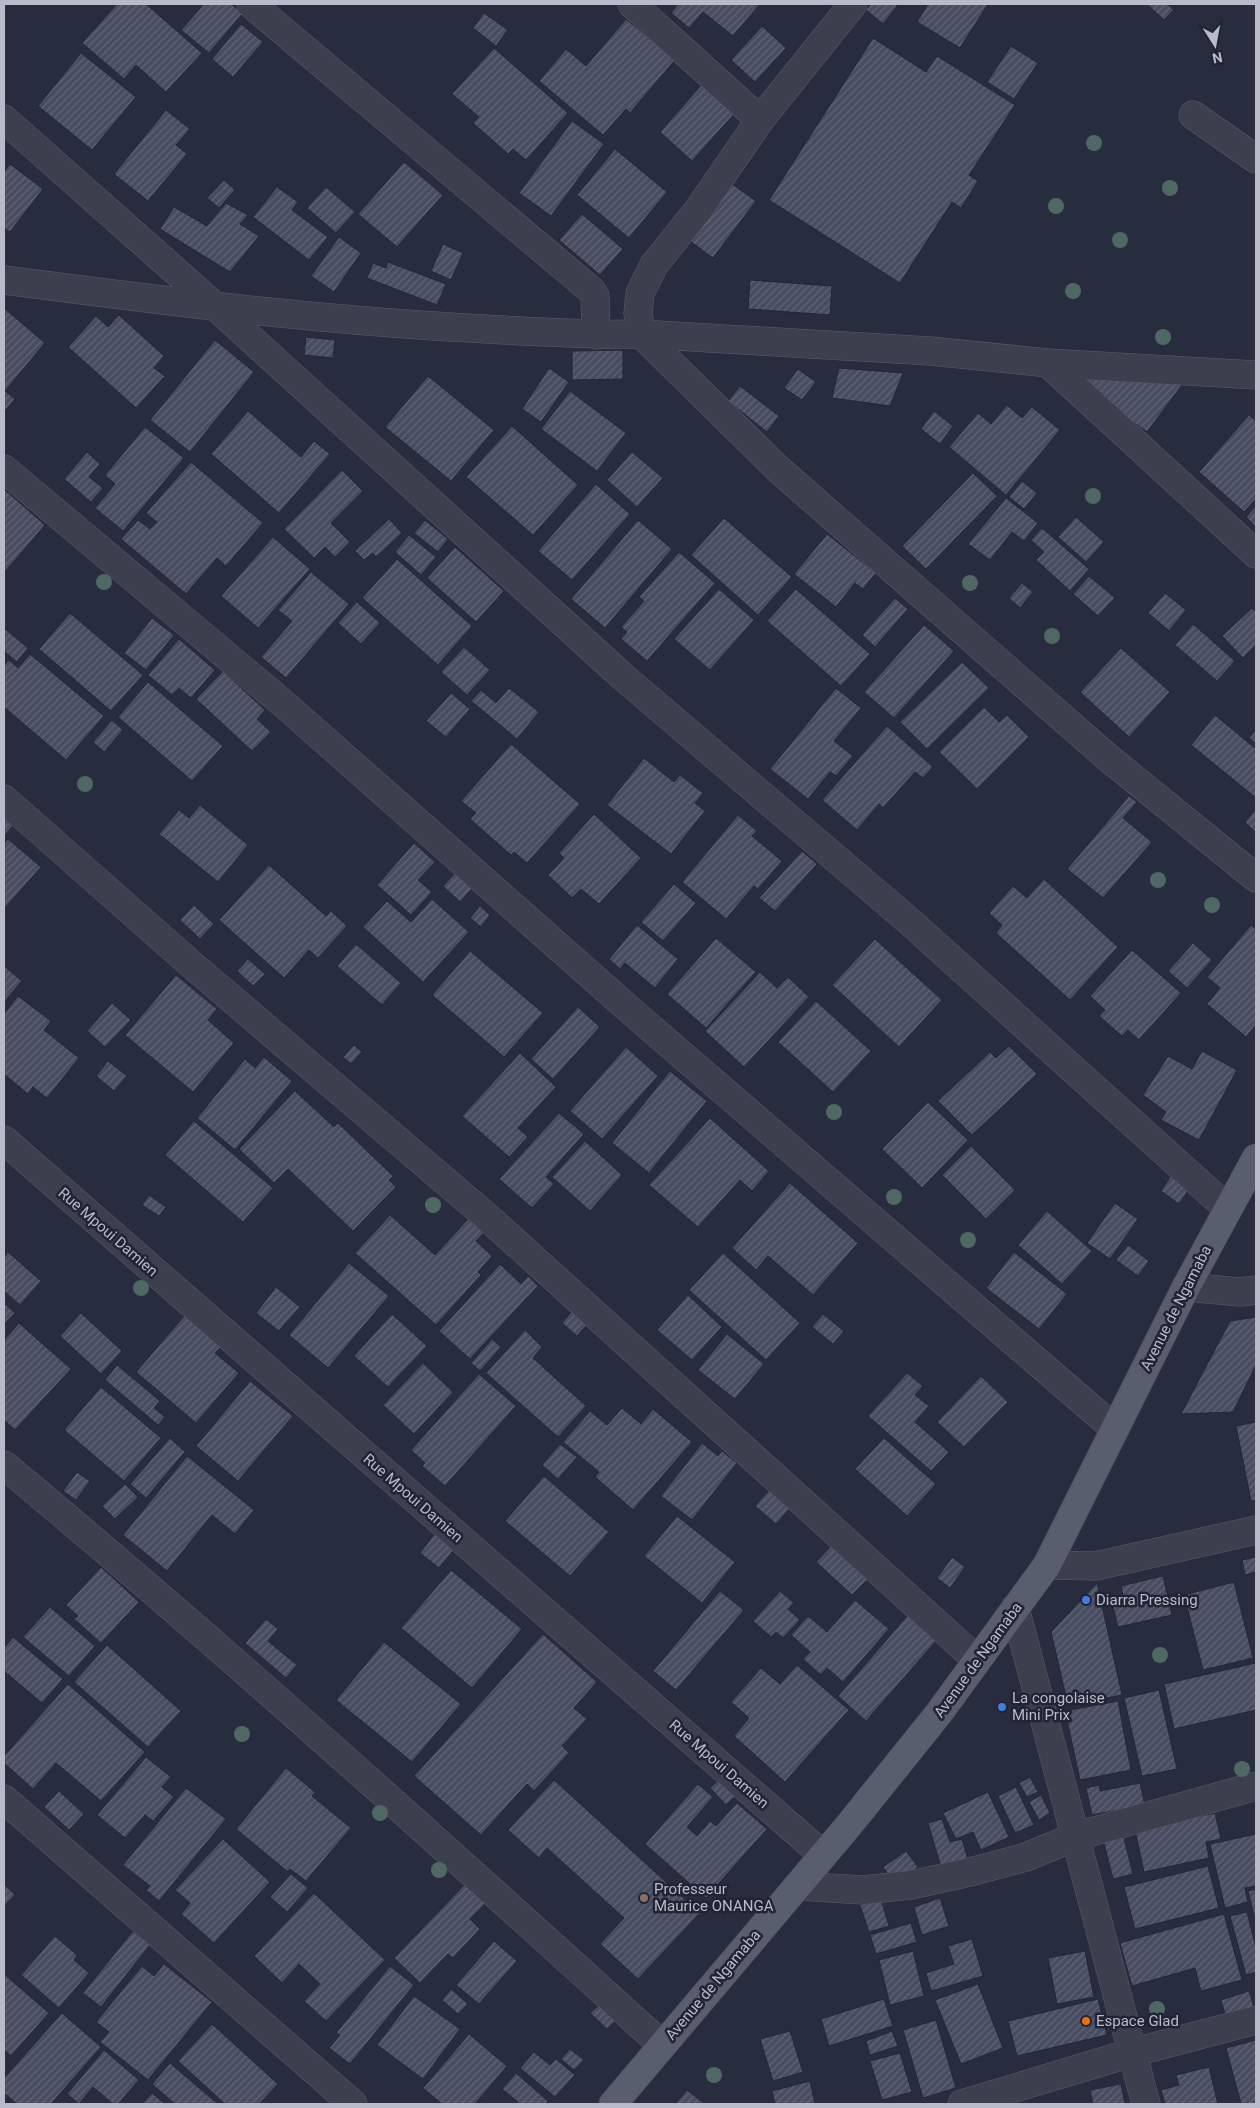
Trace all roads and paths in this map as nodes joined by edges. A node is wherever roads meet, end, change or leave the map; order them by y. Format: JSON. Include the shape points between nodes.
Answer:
{"nodes":[{"id":1,"x":251,"y":4,"type":"edge"},
{"id":2,"x":632,"y":4,"type":"edge"},
{"id":3,"x":853,"y":4,"type":"edge"},
{"id":4,"x":1193,"y":114,"type":"dead end"},
{"id":5,"x":4,"y":119,"type":"edge"},
{"id":6,"x":760,"y":120,"type":"junction"},
{"id":7,"x":1256,"y":160,"type":"edge"},
{"id":8,"x":4,"y":280,"type":"edge"},
{"id":9,"x":216,"y":307,"type":"junction"},
{"id":10,"x":641,"y":334,"type":"junction"},
{"id":11,"x":596,"y":335,"type":"junction"},
{"id":12,"x":1048,"y":363,"type":"junction"},
{"id":13,"x":1256,"y":375,"type":"edge"},
{"id":14,"x":4,"y":469,"type":"edge"},
{"id":15,"x":1256,"y":554,"type":"edge"},
{"id":16,"x":4,"y":799,"type":"edge"},
{"id":17,"x":1256,"y":878,"type":"edge"},
{"id":18,"x":4,"y":1140,"type":"edge"},
{"id":19,"x":1256,"y":1158,"type":"edge"},
{"id":20,"x":1228,"y":1209,"type":"junction"},
{"id":21,"x":1186,"y":1287,"type":"junction"},
{"id":22,"x":1256,"y":1290,"type":"edge"},
{"id":23,"x":1115,"y":1429,"type":"junction"},
{"id":24,"x":4,"y":1465,"type":"edge"},
{"id":25,"x":1256,"y":1530,"type":"edge"},
{"id":26,"x":1047,"y":1564,"type":"junction"},
{"id":27,"x":1015,"y":1608,"type":"junction"},
{"id":28,"x":977,"y":1660,"type":"junction"},
{"id":29,"x":1256,"y":1786,"type":"edge"},
{"id":30,"x":4,"y":1799,"type":"edge"},
{"id":31,"x":1076,"y":1836,"type":"junction"},
{"id":32,"x":823,"y":1855,"type":"junction"},
{"id":33,"x":797,"y":1886,"type":"junction"},
{"id":34,"x":1256,"y":2020,"type":"edge"},
{"id":35,"x":662,"y":2045,"type":"junction"},
{"id":36,"x":1131,"y":2053,"type":"junction"},
{"id":37,"x":353,"y":2104,"type":"edge"},
{"id":38,"x":613,"y":2104,"type":"edge"},
{"id":39,"x":962,"y":2104,"type":"edge"},
{"id":40,"x":1146,"y":2104,"type":"edge"}],
"edges":[{"from":1,"to":11,"type":"street","via":[[591,290],[595,296]]},
{"from":2,"to":6,"type":"street"},
{"from":3,"to":6,"type":"street"},
{"from":4,"to":7,"type":"street"},
{"from":5,"to":9,"type":"street"},
{"from":6,"to":10,"type":"street","via":[[698,210],[654,265],[640,293]]},
{"from":8,"to":9,"type":"street"},
{"from":9,"to":11,"type":"street","via":[[402,325]]},
{"from":9,"to":20,"type":"street","via":[[622,676],[909,921]]},
{"from":10,"to":11,"type":"street"},
{"from":10,"to":12,"type":"street","via":[[930,351]]},
{"from":10,"to":17,"type":"street","via":[[777,468],[1106,756]]},
{"from":12,"to":13,"type":"street"},
{"from":12,"to":15,"type":"street"},
{"from":14,"to":23,"type":"street","via":[[285,705],[639,1018]]},
{"from":16,"to":28,"type":"street","via":[[192,965],[485,1215]]},
{"from":18,"to":32,"type":"street","name":"Rue Mpoui Damien"},
{"from":19,"to":20,"type":"main road","name":"Avenue de Ngamaba"},
{"from":20,"to":21,"type":"main road","name":"Avenue de Ngamaba"},
{"from":21,"to":22,"type":"street","via":[[1240,1292]]},
{"from":21,"to":23,"type":"main road","name":"Avenue de Ngamaba"},
{"from":23,"to":26,"type":"main road","name":"Avenue de Ngamaba"},
{"from":24,"to":35,"type":"street","via":[[399,1807]]},
{"from":25,"to":26,"type":"street","via":[[1096,1566]]},
{"from":26,"to":27,"type":"main road","name":"Avenue de Ngamaba"},
{"from":27,"to":28,"type":"main road","name":"Avenue de Ngamaba"},
{"from":27,"to":31,"type":"street"},
{"from":28,"to":32,"type":"main road","name":"Avenue de Ngamaba","via":[[940,1713]]},
{"from":29,"to":31,"type":"street"},
{"from":30,"to":37,"type":"street"},
{"from":31,"to":33,"type":"street","via":[[1026,1856],[911,1885],[863,1890]]},
{"from":31,"to":36,"type":"street"},
{"from":32,"to":33,"type":"main road","name":"Avenue de Ngamaba"},
{"from":33,"to":35,"type":"main road","name":"Avenue de Ngamaba"},
{"from":34,"to":36,"type":"street"},
{"from":35,"to":38,"type":"main road","name":"Avenue de Ngamaba"},
{"from":36,"to":39,"type":"street"},
{"from":36,"to":40,"type":"street"}]}
